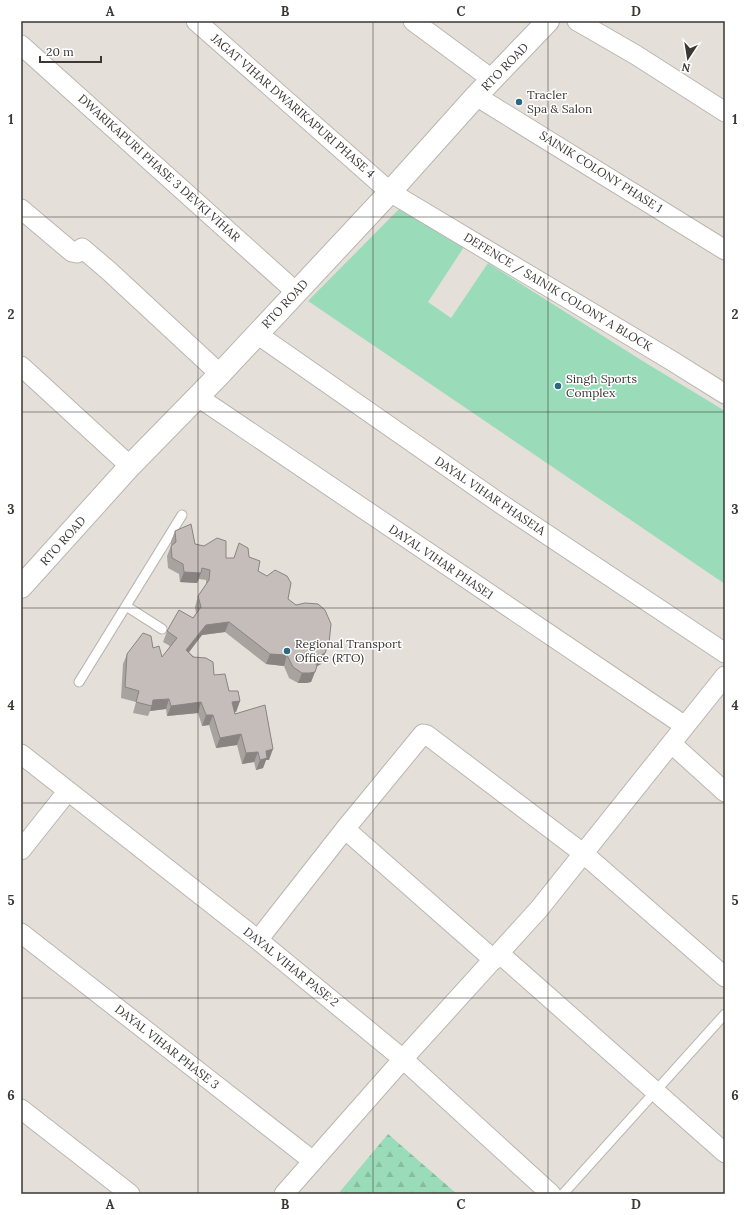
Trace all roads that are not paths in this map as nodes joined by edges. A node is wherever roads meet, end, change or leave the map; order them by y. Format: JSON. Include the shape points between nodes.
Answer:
{"nodes":[{"id":1,"x":196,"y":21,"type":"edge"},
{"id":2,"x":413,"y":21,"type":"edge"},
{"id":3,"x":548,"y":21,"type":"edge"},
{"id":4,"x":577,"y":21,"type":"edge"},
{"id":5,"x":21,"y":45,"type":"edge"},
{"id":6,"x":493,"y":80,"type":"junction"},
{"id":7,"x":476,"y":96,"type":"junction"},
{"id":8,"x":725,"y":112,"type":"edge"},
{"id":9,"x":390,"y":192,"type":"junction"},
{"id":10,"x":21,"y":209,"type":"edge"},
{"id":11,"x":725,"y":250,"type":"edge"},
{"id":12,"x":296,"y":292,"type":"junction"},
{"id":13,"x":257,"y":334,"type":"junction"},
{"id":14,"x":21,"y":366,"type":"edge"},
{"id":15,"x":220,"y":374,"type":"junction"},
{"id":16,"x":725,"y":394,"type":"edge"},
{"id":17,"x":198,"y":398,"type":"junction"},
{"id":18,"x":130,"y":466,"type":"junction"},
{"id":19,"x":182,"y":515,"type":"dead end"},
{"id":20,"x":21,"y":587,"type":"edge"},
{"id":21,"x":126,"y":606,"type":"junction"},
{"id":22,"x":162,"y":629,"type":"dead end"},
{"id":23,"x":725,"y":653,"type":"edge"},
{"id":24,"x":725,"y":676,"type":"edge"},
{"id":25,"x":79,"y":682,"type":"dead end"},
{"id":26,"x":685,"y":726,"type":"junction"},
{"id":27,"x":672,"y":744,"type":"junction"},
{"id":28,"x":21,"y":754,"type":"edge"},
{"id":29,"x":67,"y":792,"type":"junction"},
{"id":30,"x":725,"y":792,"type":"edge"},
{"id":31,"x":345,"y":828,"type":"junction"},
{"id":32,"x":21,"y":850,"type":"edge"},
{"id":33,"x":584,"y":854,"type":"junction"},
{"id":34,"x":21,"y":933,"type":"edge"},
{"id":35,"x":258,"y":940,"type":"junction"},
{"id":36,"x":497,"y":957,"type":"junction"},
{"id":37,"x":725,"y":977,"type":"edge"},
{"id":38,"x":725,"y":1014,"type":"edge"},
{"id":39,"x":403,"y":1059,"type":"junction"},
{"id":40,"x":655,"y":1091,"type":"junction"},
{"id":41,"x":21,"y":1109,"type":"edge"},
{"id":42,"x":725,"y":1152,"type":"edge"},
{"id":43,"x":313,"y":1161,"type":"junction"},
{"id":44,"x":130,"y":1194,"type":"edge"},
{"id":45,"x":284,"y":1194,"type":"edge"},
{"id":46,"x":551,"y":1194,"type":"edge"},
{"id":47,"x":563,"y":1194,"type":"edge"}],
"edges":[{"from":1,"to":9,"type":"street","name":"JAGAT VIHAR DWARIKAPURI PHASE 4"},
{"from":2,"to":6,"type":"street"},
{"from":3,"to":6,"type":"street","name":"RTO ROAD"},
{"from":4,"to":8,"type":"street"},
{"from":5,"to":12,"type":"street","name":"DWARIKAPURI PHASE 3 DEVKI VIHAR"},
{"from":6,"to":7,"type":"street","name":"RTO ROAD"},
{"from":7,"to":9,"type":"street","name":"RTO ROAD"},
{"from":7,"to":11,"type":"street","name":"SAINIK COLONY PHASE 1"},
{"from":9,"to":12,"type":"street","name":"RTO ROAD"},
{"from":9,"to":16,"type":"street","name":"DEFENCE / SAINIK COLONY A BLOCK"},
{"from":10,"to":15,"type":"street","via":[[72,252],[77,253],[82,248]]},
{"from":12,"to":13,"type":"street","name":"RTO ROAD"},
{"from":13,"to":15,"type":"street","name":"RTO ROAD"},
{"from":13,"to":23,"type":"street","name":"DAYAL VIHAR PHASE1A","via":[[501,504]]},
{"from":14,"to":18,"type":"street"},
{"from":15,"to":17,"type":"street","name":"RTO ROAD"},
{"from":17,"to":18,"type":"street","name":"RTO ROAD"},
{"from":17,"to":26,"type":"street","name":"DAYAL VIHAR PHASE1"},
{"from":18,"to":20,"type":"street","name":"RTO ROAD"},
{"from":19,"to":21,"type":"lane"},
{"from":21,"to":22,"type":"lane"},
{"from":21,"to":25,"type":"lane"},
{"from":24,"to":26,"type":"street"},
{"from":26,"to":27,"type":"street"},
{"from":27,"to":30,"type":"street"},
{"from":27,"to":33,"type":"street"},
{"from":28,"to":29,"type":"street","name":"DAYAL VIHAR PASE 2"},
{"from":29,"to":32,"type":"street"},
{"from":29,"to":35,"type":"street","name":"DAYAL VIHAR PASE 2"},
{"from":31,"to":33,"type":"street","via":[[423,734]]},
{"from":31,"to":35,"type":"street"},
{"from":31,"to":36,"type":"street"},
{"from":33,"to":36,"type":"street"},
{"from":33,"to":37,"type":"street"},
{"from":34,"to":43,"type":"street","name":"DAYAL VIHAR PHASE 3"},
{"from":35,"to":39,"type":"street","name":"DAYAL VIHAR PASE 2"},
{"from":36,"to":39,"type":"street"},
{"from":36,"to":40,"type":"street"},
{"from":38,"to":40,"type":"lane"},
{"from":39,"to":43,"type":"street"},
{"from":39,"to":46,"type":"street","name":"DAYAL VIHAR PASE 2"},
{"from":40,"to":42,"type":"street"},
{"from":40,"to":47,"type":"lane"},
{"from":41,"to":44,"type":"street"},
{"from":43,"to":45,"type":"street"}]}
